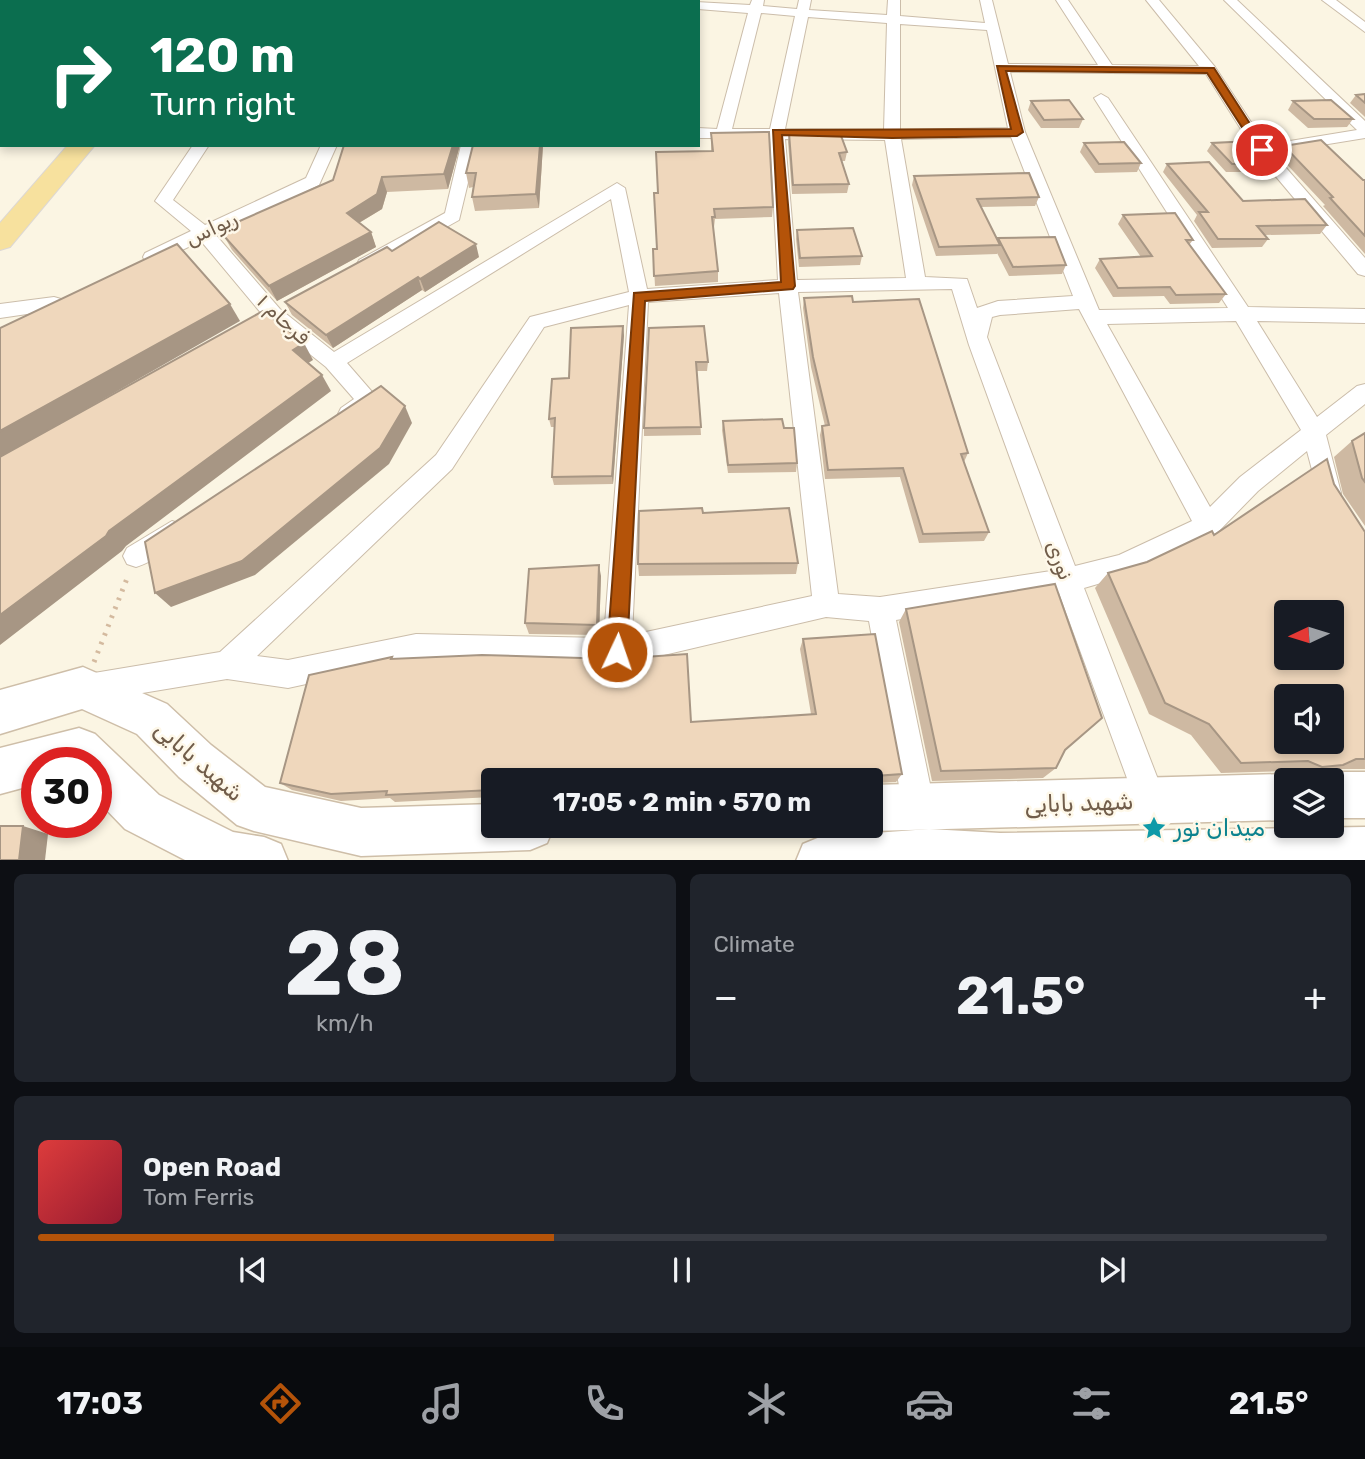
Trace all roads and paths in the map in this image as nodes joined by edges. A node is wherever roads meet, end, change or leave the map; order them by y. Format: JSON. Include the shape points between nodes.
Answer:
{"nodes":[{"id":1,"x":894,"y":0,"type":"edge"},
{"id":2,"x":986,"y":0,"type":"edge"},
{"id":3,"x":1062,"y":0,"type":"edge"},
{"id":4,"x":1152,"y":0,"type":"edge"},
{"id":5,"x":1230,"y":0,"type":"edge"},
{"id":6,"x":1328,"y":0,"type":"edge"},
{"id":7,"x":700,"y":5,"type":"edge"},
{"id":8,"x":757,"y":5,"type":"edge"},
{"id":9,"x":804,"y":6,"type":"edge"},
{"id":10,"x":894,"y":19,"type":"junction"},
{"id":11,"x":992,"y":27,"type":"junction"},
{"id":12,"x":1365,"y":28,"type":"edge"},
{"id":13,"x":1000,"y":68,"type":"junction"},
{"id":14,"x":1108,"y":69,"type":"junction"},
{"id":15,"x":1210,"y":70,"type":"junction"},
{"id":16,"x":1101,"y":98,"type":"dead end"},
{"id":17,"x":724,"y":131,"type":"junction"},
{"id":18,"x":1365,"y":131,"type":"edge"},
{"id":19,"x":777,"y":132,"type":"junction"},
{"id":20,"x":1017,"y":132,"type":"junction"},
{"id":21,"x":700,"y":133,"type":"edge"},
{"id":22,"x":892,"y":135,"type":"junction"},
{"id":23,"x":63,"y":147,"type":"edge"},
{"id":24,"x":80,"y":147,"type":"edge"},
{"id":25,"x":200,"y":147,"type":"edge"},
{"id":26,"x":328,"y":147,"type":"edge"},
{"id":27,"x":469,"y":147,"type":"edge"},
{"id":28,"x":1262,"y":150,"type":"junction"},
{"id":29,"x":0,"y":220,"type":"edge"},
{"id":30,"x":202,"y":232,"type":"junction"},
{"id":31,"x":0,"y":241,"type":"edge"},
{"id":32,"x":141,"y":262,"type":"edge"},
{"id":33,"x":1365,"y":270,"type":"edge"},
{"id":34,"x":345,"y":275,"type":"edge"},
{"id":35,"x":917,"y":285,"type":"junction"},
{"id":36,"x":788,"y":286,"type":"junction"},
{"id":37,"x":639,"y":296,"type":"junction"},
{"id":38,"x":297,"y":301,"type":"edge"},
{"id":39,"x":1089,"y":309,"type":"junction"},
{"id":40,"x":0,"y":311,"type":"edge"},
{"id":41,"x":1242,"y":314,"type":"junction"},
{"id":42,"x":1365,"y":316,"type":"edge"},
{"id":43,"x":267,"y":318,"type":"junction"},
{"id":44,"x":975,"y":328,"type":"junction"},
{"id":45,"x":0,"y":333,"type":"edge"},
{"id":46,"x":333,"y":362,"type":"junction"},
{"id":47,"x":1365,"y":392,"type":"edge"},
{"id":48,"x":334,"y":424,"type":"edge"},
{"id":49,"x":1314,"y":431,"type":"junction"},
{"id":50,"x":1337,"y":509,"type":"edge"},
{"id":51,"x":195,"y":517,"type":"edge"},
{"id":52,"x":1207,"y":526,"type":"junction"},
{"id":53,"x":136,"y":556,"type":"joint"},
{"id":54,"x":1068,"y":580,"type":"junction"},
{"id":55,"x":825,"y":605,"type":"junction"},
{"id":56,"x":880,"y":610,"type":"junction"},
{"id":57,"x":617,"y":652,"type":"junction"},
{"id":58,"x":228,"y":664,"type":"junction"},
{"id":59,"x":83,"y":688,"type":"junction"},
{"id":60,"x":0,"y":712,"type":"edge"},
{"id":61,"x":21,"y":765,"type":"edge"},
{"id":62,"x":0,"y":771,"type":"edge"},
{"id":63,"x":112,"y":783,"type":"edge"},
{"id":64,"x":1344,"y":795,"type":"edge"},
{"id":65,"x":1365,"y":795,"type":"edge"},
{"id":66,"x":1274,"y":797,"type":"edge"},
{"id":67,"x":1150,"y":800,"type":"junction"},
{"id":68,"x":918,"y":805,"type":"junction"},
{"id":69,"x":883,"y":807,"type":"edge"},
{"id":70,"x":481,"y":828,"type":"edge"},
{"id":71,"x":1365,"y":851,"type":"edge"},
{"id":72,"x":930,"y":857,"type":"edge"},
{"id":73,"x":264,"y":860,"type":"edge"},
{"id":74,"x":820,"y":860,"type":"edge"}],
"edges":[{"from":1,"to":10,"type":"street"},
{"from":2,"to":11,"type":"street"},
{"from":3,"to":14,"type":"street"},
{"from":4,"to":15,"type":"street"},
{"from":5,"to":18,"type":"street"},
{"from":6,"to":12,"type":"street"},
{"from":7,"to":8,"type":"street"},
{"from":8,"to":9,"type":"street"},
{"from":8,"to":17,"type":"street"},
{"from":9,"to":10,"type":"street"},
{"from":9,"to":19,"type":"street"},
{"from":10,"to":11,"type":"street"},
{"from":10,"to":22,"type":"street"},
{"from":11,"to":13,"type":"street"},
{"from":13,"to":14,"type":"street"},
{"from":13,"to":20,"type":"street"},
{"from":14,"to":15,"type":"street"},
{"from":15,"to":28,"type":"street"},
{"from":16,"to":41,"type":"street"},
{"from":17,"to":19,"type":"street"},
{"from":17,"to":21,"type":"street"},
{"from":18,"to":28,"type":"street"},
{"from":19,"to":22,"type":"street"},
{"from":19,"to":36,"type":"street"},
{"from":20,"to":22,"type":"street"},
{"from":20,"to":39,"type":"street"},
{"from":22,"to":35,"type":"street"},
{"from":23,"to":29,"type":"main road"},
{"from":24,"to":31,"type":"main road"},
{"from":25,"to":30,"type":"street","name":"فرجام ۱","via":[[164,201]]},
{"from":26,"to":30,"type":"street","name":"ریواس","via":[[313,181]]},
{"from":27,"to":34,"type":"street","via":[[453,216]]},
{"from":28,"to":33,"type":"street"},
{"from":30,"to":32,"type":"street","name":"ریواس"},
{"from":30,"to":43,"type":"street","name":"فرجام ۱"},
{"from":35,"to":36,"type":"street"},
{"from":35,"to":44,"type":"street","name":"نوری","via":[[960,283]]},
{"from":36,"to":37,"type":"street"},
{"from":36,"to":55,"type":"street"},
{"from":37,"to":46,"type":"street","via":[[617,188]]},
{"from":37,"to":57,"type":"street"},
{"from":37,"to":58,"type":"street","via":[[537,322],[444,462]]},
{"from":38,"to":43,"type":"street"},
{"from":39,"to":41,"type":"street"},
{"from":39,"to":44,"type":"street","via":[[998,308],[983,313]]},
{"from":39,"to":52,"type":"street"},
{"from":40,"to":45,"type":"street","via":[[60,301]]},
{"from":41,"to":42,"type":"street"},
{"from":41,"to":49,"type":"street"},
{"from":43,"to":46,"type":"street","name":"فرجام ۱"},
{"from":44,"to":54,"type":"street","name":"نوری"},
{"from":46,"to":48,"type":"street","name":"فرجام ۱","via":[[369,401]]},
{"from":47,"to":49,"type":"street"},
{"from":49,"to":50,"type":"street","via":[[1330,498]]},
{"from":49,"to":52,"type":"street","via":[[1249,484]]},
{"from":51,"to":53,"type":"street"},
{"from":52,"to":54,"type":"street","via":[[1124,566]]},
{"from":53,"to":59,"type":"path"},
{"from":54,"to":56,"type":"street"},
{"from":54,"to":67,"type":"street","name":"نوری"},
{"from":55,"to":56,"type":"street"},
{"from":55,"to":57,"type":"street"},
{"from":56,"to":68,"type":"street"},
{"from":57,"to":58,"type":"street","via":[[416,647],[288,674]]},
{"from":58,"to":59,"type":"street"},
{"from":59,"to":60,"type":"main road"},
{"from":59,"to":70,"type":"main road","name":"شهید بابایی","via":[[152,719],[254,808],[361,832]]},
{"from":61,"to":62,"type":"main road"},
{"from":63,"to":73,"type":"main road","via":[[142,812],[229,856]]},
{"from":64,"to":65,"type":"main road"},
{"from":66,"to":67,"type":"main road","name":"شهید بابایی"},
{"from":67,"to":68,"type":"main road","name":"شهید بابایی"},
{"from":68,"to":69,"type":"main road","name":"شهید بابایی"},
{"from":68,"to":72,"type":"street"},
{"from":71,"to":72,"type":"main road"},
{"from":72,"to":74,"type":"main road"}]}
